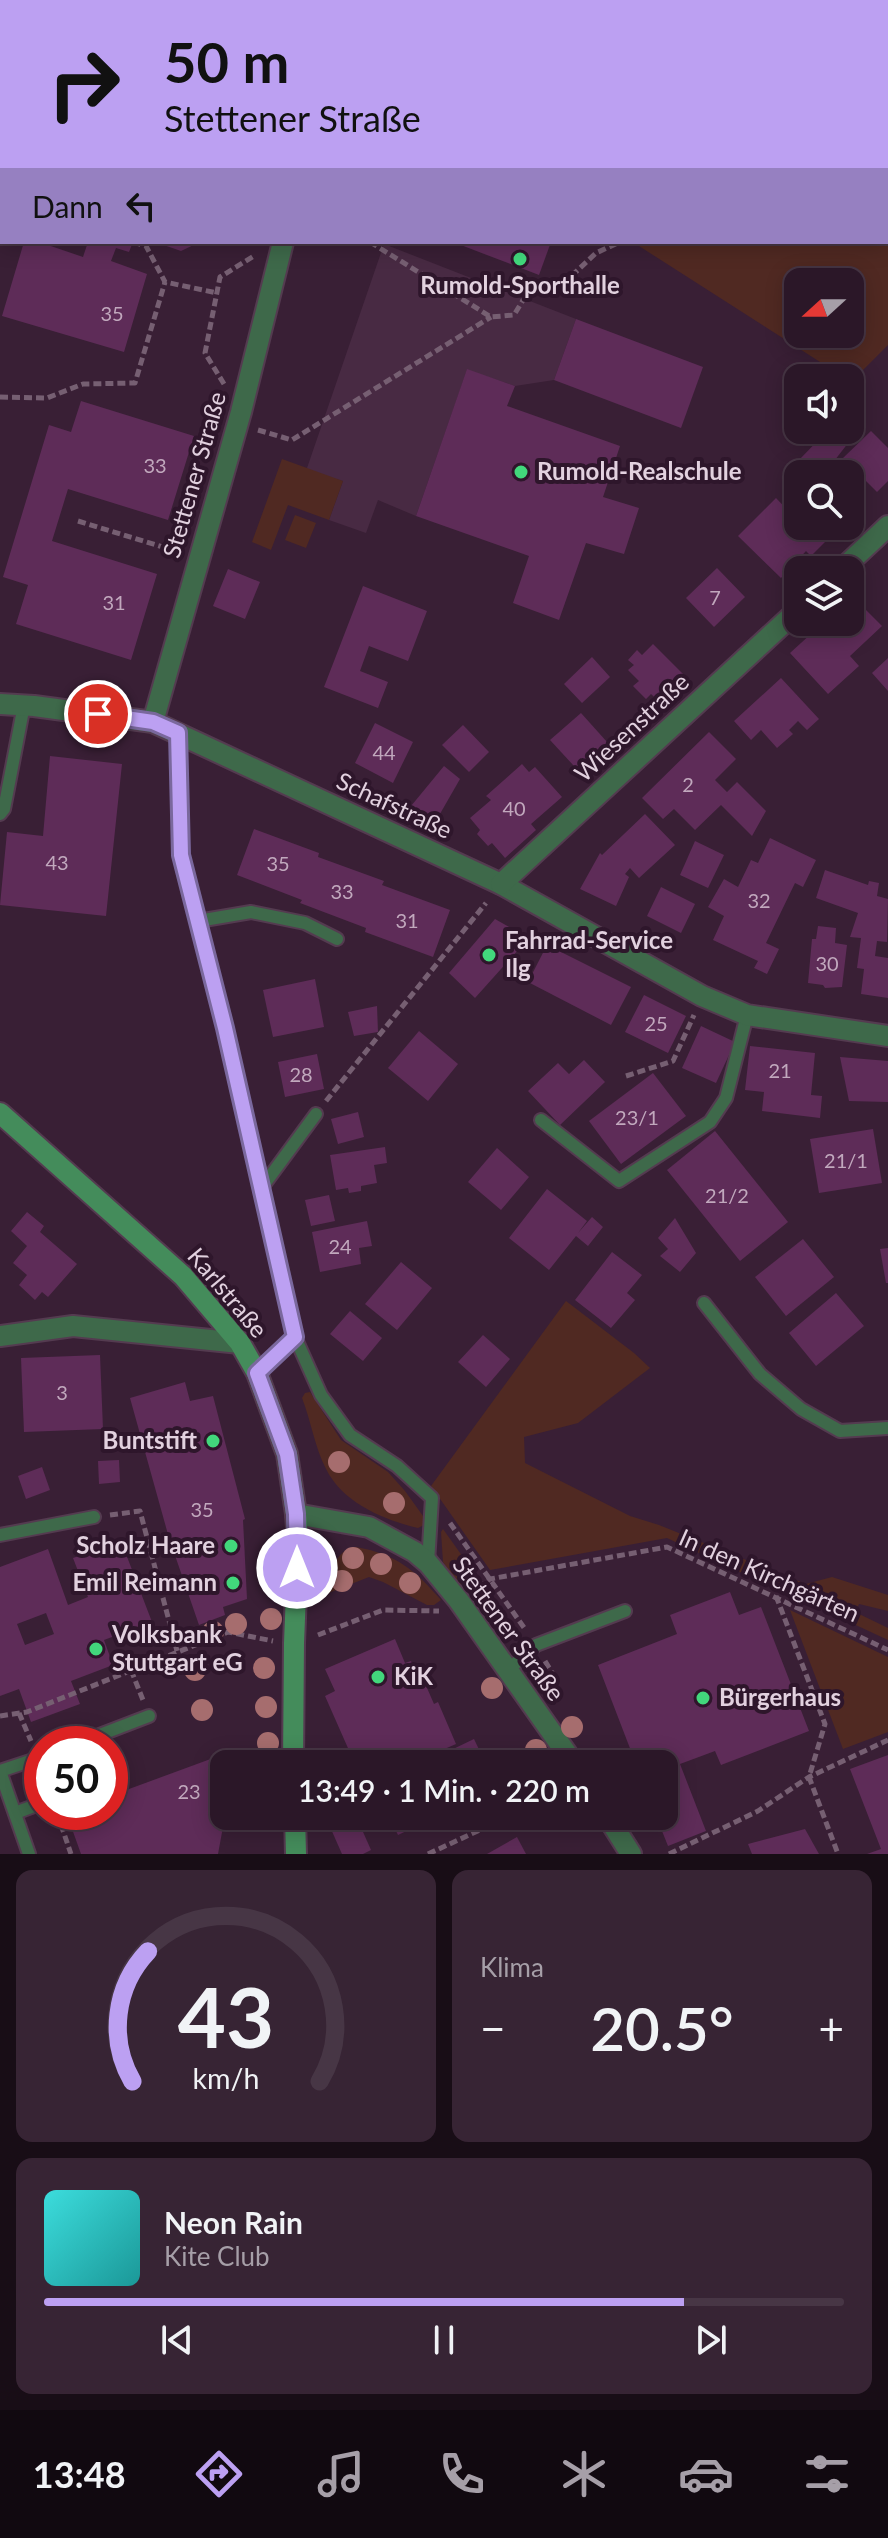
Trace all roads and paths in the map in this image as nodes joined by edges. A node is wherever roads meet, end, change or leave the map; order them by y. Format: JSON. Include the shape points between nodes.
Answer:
{"nodes":[{"id":1,"x":140,"y":244,"type":"edge"},
{"id":2,"x":373,"y":244,"type":"edge"},
{"id":3,"x":616,"y":244,"type":"edge"},
{"id":4,"x":274,"y":246,"type":"edge"},
{"id":5,"x":165,"y":282,"type":"junction"},
{"id":6,"x":217,"y":293,"type":"junction"},
{"id":7,"x":491,"y":317,"type":"junction"},
{"id":8,"x":0,"y":397,"type":"edge"},
{"id":9,"x":240,"y":418,"type":"junction"},
{"id":10,"x":78,"y":521,"type":"dead end"},
{"id":11,"x":885,"y":537,"type":"edge"},
{"id":12,"x":860,"y":556,"type":"edge"},
{"id":13,"x":199,"y":558,"type":"junction"},
{"id":14,"x":784,"y":623,"type":"edge"},
{"id":15,"x":0,"y":704,"type":"edge"},
{"id":16,"x":24,"y":705,"type":"junction"},
{"id":17,"x":153,"y":722,"type":"junction"},
{"id":18,"x":178,"y":733,"type":"junction"},
{"id":19,"x":0,"y":814,"type":"edge"},
{"id":20,"x":501,"y":884,"type":"junction"},
{"id":21,"x":198,"y":921,"type":"junction"},
{"id":22,"x":337,"y":939,"type":"dead end"},
{"id":23,"x":702,"y":996,"type":"junction"},
{"id":24,"x":747,"y":1015,"type":"junction"},
{"id":25,"x":888,"y":1036,"type":"edge"},
{"id":26,"x":626,"y":1076,"type":"dead end"},
{"id":27,"x":0,"y":1113,"type":"edge"},
{"id":28,"x":316,"y":1114,"type":"joint"},
{"id":29,"x":541,"y":1120,"type":"dead end"},
{"id":30,"x":260,"y":1190,"type":"junction"},
{"id":31,"x":704,"y":1303,"type":"dead end"},
{"id":32,"x":0,"y":1336,"type":"edge"},
{"id":33,"x":295,"y":1337,"type":"junction"},
{"id":34,"x":240,"y":1343,"type":"junction"},
{"id":35,"x":257,"y":1373,"type":"junction"},
{"id":36,"x":888,"y":1428,"type":"edge"},
{"id":37,"x":403,"y":1453,"type":"dead end"},
{"id":38,"x":397,"y":1466,"type":"junction"},
{"id":39,"x":432,"y":1498,"type":"junction"},
{"id":40,"x":296,"y":1514,"type":"junction"},
{"id":41,"x":94,"y":1517,"type":"joint"},
{"id":42,"x":0,"y":1535,"type":"edge"},
{"id":43,"x":428,"y":1563,"type":"junction"},
{"id":44,"x":776,"y":1596,"type":"junction"},
{"id":45,"x":459,"y":1601,"type":"junction"},
{"id":46,"x":625,"y":1611,"type":"dead end"},
{"id":47,"x":294,"y":1643,"type":"junction"},
{"id":48,"x":888,"y":1650,"type":"edge"},
{"id":49,"x":177,"y":1651,"type":"junction"},
{"id":50,"x":131,"y":1670,"type":"junction"},
{"id":51,"x":508,"y":1670,"type":"junction"},
{"id":52,"x":0,"y":1716,"type":"edge"},
{"id":53,"x":149,"y":1716,"type":"joint"},
{"id":54,"x":123,"y":1726,"type":"edge"},
{"id":55,"x":888,"y":1740,"type":"edge"},
{"id":56,"x":293,"y":1750,"type":"edge"},
{"id":57,"x":564,"y":1750,"type":"edge"},
{"id":58,"x":24,"y":1763,"type":"edge"},
{"id":59,"x":0,"y":1771,"type":"edge"},
{"id":60,"x":809,"y":1777,"type":"junction"},
{"id":61,"x":24,"y":1810,"type":"edge"},
{"id":62,"x":15,"y":1813,"type":"junction"},
{"id":63,"x":63,"y":1830,"type":"edge"},
{"id":64,"x":295,"y":1830,"type":"edge"},
{"id":65,"x":480,"y":1830,"type":"edge"},
{"id":66,"x":616,"y":1830,"type":"edge"},
{"id":67,"x":29,"y":1854,"type":"edge"},
{"id":68,"x":71,"y":1854,"type":"edge"},
{"id":69,"x":296,"y":1854,"type":"edge"},
{"id":70,"x":428,"y":1854,"type":"edge"},
{"id":71,"x":631,"y":1854,"type":"edge"},
{"id":72,"x":669,"y":1854,"type":"edge"},
{"id":73,"x":838,"y":1854,"type":"edge"}],
"edges":[{"from":1,"to":5,"type":"path","via":[[146,246]]},
{"from":2,"to":7,"type":"path"},
{"from":3,"to":7,"type":"path","via":[[596,253],[564,283],[528,292],[514,315]]},
{"from":4,"to":6,"type":"path","via":[[220,277]]},
{"from":4,"to":9,"type":"street","name":"Stettener Straße"},
{"from":5,"to":6,"type":"path"},
{"from":5,"to":8,"type":"path","via":[[135,383],[83,384],[47,398]]},
{"from":6,"to":9,"type":"path","via":[[205,353]]},
{"from":7,"to":9,"type":"path","via":[[292,440]]},
{"from":9,"to":13,"type":"street","name":"Stettener Straße"},
{"from":10,"to":13,"type":"path"},
{"from":11,"to":12,"type":"street"},
{"from":13,"to":17,"type":"street","name":"Stettener Straße"},
{"from":14,"to":20,"type":"street","name":"Wiesenstraße"},
{"from":15,"to":16,"type":"street","name":"Schafstraße"},
{"from":16,"to":17,"type":"street","name":"Schafstraße"},
{"from":16,"to":19,"type":"lane"},
{"from":17,"to":18,"type":"street","name":"Schafstraße"},
{"from":18,"to":20,"type":"street","name":"Schafstraße"},
{"from":18,"to":21,"type":"lane","via":[[181,855]]},
{"from":20,"to":23,"type":"street","name":"Schafstraße"},
{"from":20,"to":28,"type":"path"},
{"from":21,"to":22,"type":"lane","via":[[251,912],[305,923]]},
{"from":21,"to":30,"type":"lane"},
{"from":23,"to":24,"type":"street","name":"Schafstraße"},
{"from":23,"to":26,"type":"path","via":[[673,1061]]},
{"from":24,"to":25,"type":"street","name":"Schafstraße"},
{"from":24,"to":29,"type":"lane","via":[[726,1098],[710,1122],[619,1181]]},
{"from":27,"to":34,"type":"main road","name":"Karlstraße","via":[[183,1276]]},
{"from":28,"to":30,"type":"lane"},
{"from":30,"to":33,"type":"lane"},
{"from":31,"to":36,"type":"lane","via":[[760,1374],[801,1409],[840,1431]]},
{"from":32,"to":34,"type":"street","via":[[73,1326]]},
{"from":33,"to":35,"type":"lane"},
{"from":33,"to":38,"type":"lane","via":[[321,1395],[350,1435]]},
{"from":34,"to":35,"type":"main road","name":"Karlstraße"},
{"from":35,"to":40,"type":"main road","name":"Karlstraße","via":[[287,1454]]},
{"from":37,"to":38,"type":"lane"},
{"from":38,"to":39,"type":"lane"},
{"from":39,"to":43,"type":"lane"},
{"from":39,"to":44,"type":"path","name":"In den Kirchgärten","via":[[490,1579],[667,1547]]},
{"from":40,"to":43,"type":"street","name":"Stettener Straße","via":[[369,1527]]},
{"from":40,"to":47,"type":"main road","name":"Karlstraße"},
{"from":41,"to":42,"type":"lane"},
{"from":41,"to":49,"type":"path","via":[[140,1511]]},
{"from":43,"to":45,"type":"street","name":"Stettener Straße"},
{"from":44,"to":48,"type":"path","name":"In den Kirchgärten"},
{"from":44,"to":60,"type":"path","via":[[825,1724]]},
{"from":45,"to":47,"type":"path","via":[[432,1613],[383,1610]]},
{"from":45,"to":51,"type":"street","name":"Stettener Straße"},
{"from":46,"to":51,"type":"lane","via":[[536,1645]]},
{"from":47,"to":49,"type":"path","via":[[228,1632]]},
{"from":47,"to":56,"type":"main road","name":"Karlstraße"},
{"from":49,"to":50,"type":"path"},
{"from":50,"to":52,"type":"path","via":[[27,1712]]},
{"from":50,"to":53,"type":"path"},
{"from":51,"to":57,"type":"street","name":"Stettener Straße"},
{"from":53,"to":54,"type":"lane"},
{"from":55,"to":60,"type":"path"},
{"from":58,"to":59,"type":"lane"},
{"from":59,"to":62,"type":"lane"},
{"from":60,"to":72,"type":"path","via":[[758,1811]]},
{"from":60,"to":73,"type":"path"},
{"from":61,"to":62,"type":"lane"},
{"from":62,"to":67,"type":"lane"},
{"from":63,"to":68,"type":"path"},
{"from":64,"to":69,"type":"main road"},
{"from":65,"to":70,"type":"path"},
{"from":66,"to":71,"type":"street"}]}
